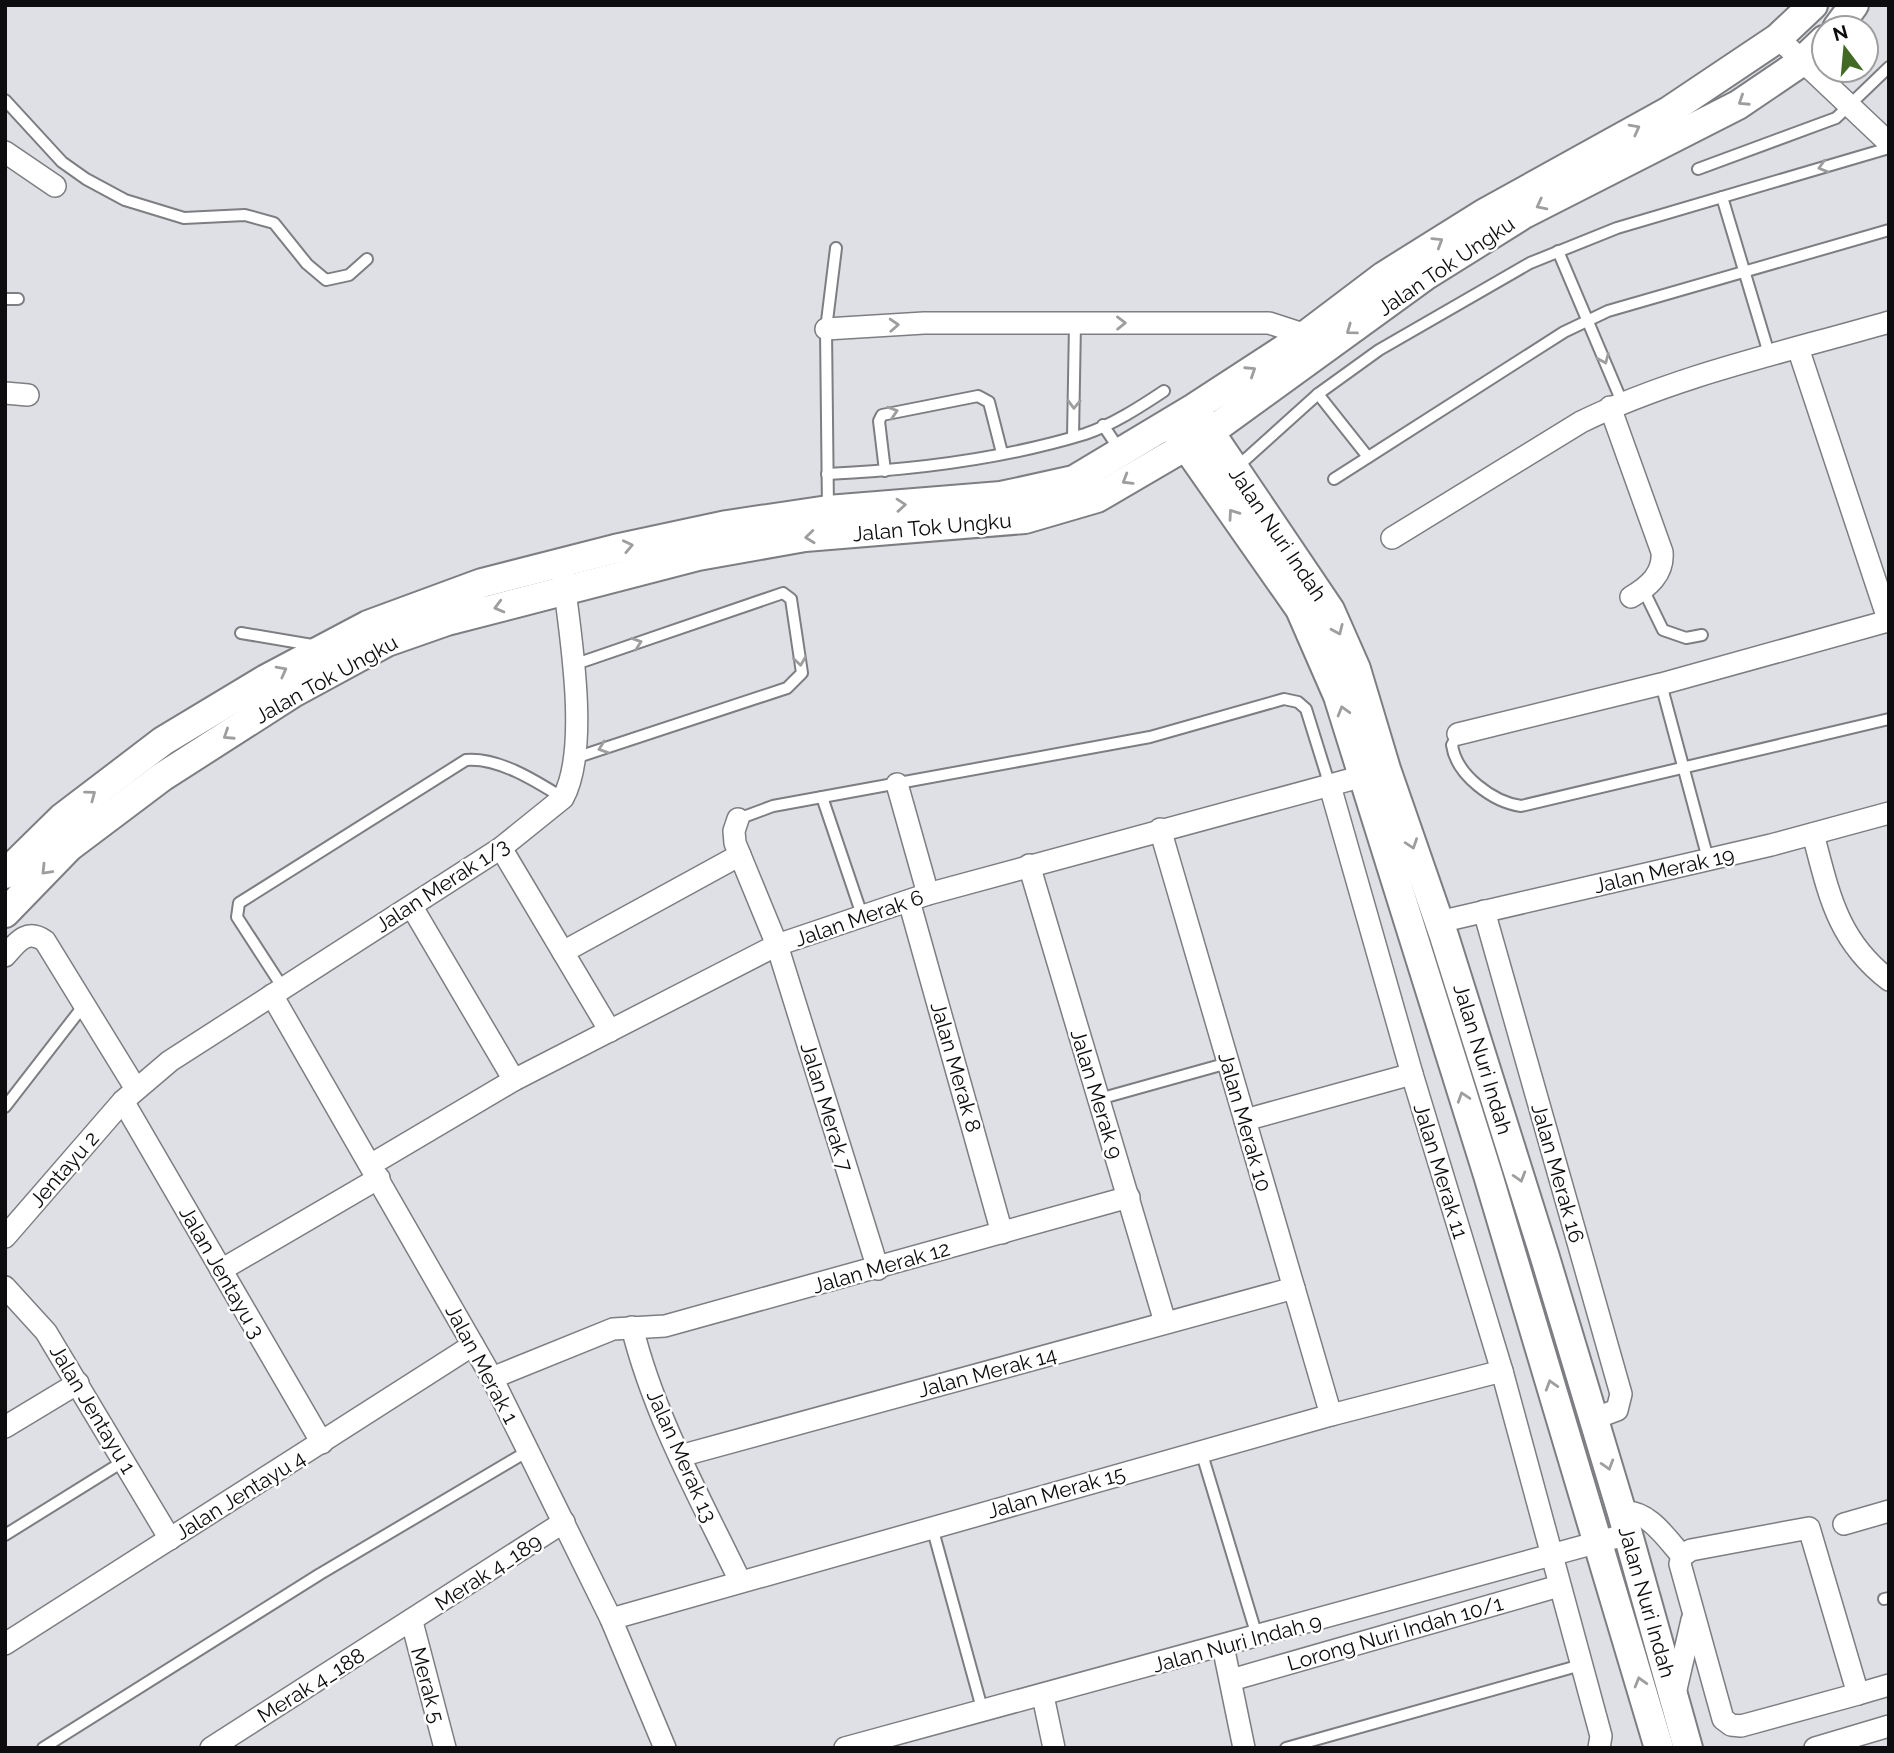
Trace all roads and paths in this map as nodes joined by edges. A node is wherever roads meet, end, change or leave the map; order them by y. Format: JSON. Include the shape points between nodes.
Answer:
{"nodes":[{"id":1,"x":1813,"y":5,"type":"edge"},
{"id":2,"x":1777,"y":38,"type":"junction"},
{"id":3,"x":1810,"y":53,"type":"edge"},
{"id":4,"x":1800,"y":62,"type":"junction"},
{"id":5,"x":1889,"y":67,"type":"edge"},
{"id":6,"x":5,"y":100,"type":"edge"},
{"id":7,"x":1850,"y":107,"type":"junction"},
{"id":8,"x":1889,"y":146,"type":"edge"},
{"id":9,"x":5,"y":152,"type":"edge"},
{"id":10,"x":1698,"y":169,"type":"dead end"},
{"id":11,"x":55,"y":186,"type":"dead end"},
{"id":12,"x":1722,"y":197,"type":"junction"},
{"id":13,"x":1889,"y":230,"type":"edge"},
{"id":14,"x":835,"y":248,"type":"dead end"},
{"id":15,"x":1558,"y":251,"type":"junction"},
{"id":16,"x":367,"y":259,"type":"dead end"},
{"id":17,"x":1744,"y":272,"type":"junction"},
{"id":18,"x":5,"y":299,"type":"edge"},
{"id":19,"x":18,"y":299,"type":"dead end"},
{"id":20,"x":1587,"y":321,"type":"junction"},
{"id":21,"x":1889,"y":322,"type":"edge"},
{"id":22,"x":1075,"y":323,"type":"junction"},
{"id":23,"x":826,"y":329,"type":"junction"},
{"id":24,"x":1306,"y":335,"type":"junction"},
{"id":25,"x":1798,"y":348,"type":"junction"},
{"id":26,"x":1770,"y":357,"type":"junction"},
{"id":27,"x":1164,"y":391,"type":"dead end"},
{"id":28,"x":5,"y":393,"type":"edge"},
{"id":29,"x":1318,"y":394,"type":"junction"},
{"id":30,"x":28,"y":395,"type":"dead end"},
{"id":31,"x":1616,"y":405,"type":"junction"},
{"id":32,"x":1194,"y":408,"type":"junction"},
{"id":33,"x":1103,"y":425,"type":"junction"},
{"id":34,"x":1210,"y":432,"type":"junction"},
{"id":35,"x":1178,"y":435,"type":"junction"},
{"id":36,"x":1073,"y":436,"type":"junction"},
{"id":37,"x":1002,"y":453,"type":"junction"},
{"id":38,"x":1122,"y":453,"type":"junction"},
{"id":39,"x":1368,"y":457,"type":"junction"},
{"id":40,"x":1235,"y":469,"type":"junction"},
{"id":41,"x":885,"y":471,"type":"junction"},
{"id":42,"x":827,"y":474,"type":"junction"},
{"id":43,"x":1334,"y":479,"type":"dead end"},
{"id":44,"x":828,"y":510,"type":"junction"},
{"id":45,"x":1392,"y":538,"type":"dead end"},
{"id":46,"x":1881,"y":574,"type":"edge"},
{"id":47,"x":563,"y":577,"type":"junction"},
{"id":48,"x":1637,"y":593,"type":"joint"},
{"id":49,"x":1889,"y":622,"type":"edge"},
{"id":50,"x":242,"y":633,"type":"dead end"},
{"id":51,"x":1702,"y":635,"type":"dead end"},
{"id":52,"x":327,"y":647,"type":"junction"},
{"id":53,"x":572,"y":657,"type":"junction"},
{"id":54,"x":1661,"y":684,"type":"junction"},
{"id":55,"x":1889,"y":719,"type":"edge"},
{"id":56,"x":1458,"y":734,"type":"joint"},
{"id":57,"x":574,"y":758,"type":"junction"},
{"id":58,"x":1682,"y":769,"type":"junction"},
{"id":59,"x":1374,"y":773,"type":"junction"},
{"id":60,"x":897,"y":784,"type":"junction"},
{"id":61,"x":1330,"y":786,"type":"junction"},
{"id":62,"x":822,"y":797,"type":"junction"},
{"id":63,"x":563,"y":798,"type":"junction"},
{"id":64,"x":1889,"y":813,"type":"edge"},
{"id":65,"x":738,"y":820,"type":"joint"},
{"id":66,"x":1160,"y":829,"type":"junction"},
{"id":67,"x":1813,"y":834,"type":"junction"},
{"id":68,"x":501,"y":848,"type":"junction"},
{"id":69,"x":740,"y":856,"type":"junction"},
{"id":70,"x":1708,"y":859,"type":"junction"},
{"id":71,"x":1029,"y":865,"type":"junction"},
{"id":72,"x":5,"y":874,"type":"edge"},
{"id":73,"x":919,"y":897,"type":"junction"},
{"id":74,"x":412,"y":906,"type":"junction"},
{"id":75,"x":1484,"y":911,"type":"junction"},
{"id":76,"x":5,"y":913,"type":"edge"},
{"id":77,"x":862,"y":915,"type":"junction"},
{"id":78,"x":1439,"y":922,"type":"junction"},
{"id":79,"x":777,"y":945,"type":"junction"},
{"id":80,"x":563,"y":952,"type":"junction"},
{"id":81,"x":5,"y":956,"type":"edge"},
{"id":82,"x":1889,"y":980,"type":"edge"},
{"id":83,"x":278,"y":991,"type":"junction"},
{"id":84,"x":84,"y":1005,"type":"junction"},
{"id":85,"x":610,"y":1031,"type":"junction"},
{"id":86,"x":1228,"y":1063,"type":"junction"},
{"id":87,"x":1412,"y":1074,"type":"junction"},
{"id":88,"x":514,"y":1080,"type":"junction"},
{"id":89,"x":130,"y":1095,"type":"junction"},
{"id":90,"x":1099,"y":1100,"type":"junction"},
{"id":91,"x":5,"y":1107,"type":"edge"},
{"id":92,"x":1245,"y":1119,"type":"junction"},
{"id":93,"x":375,"y":1171,"type":"junction"},
{"id":94,"x":1129,"y":1197,"type":"junction"},
{"id":95,"x":1002,"y":1233,"type":"junction"},
{"id":96,"x":5,"y":1237,"type":"edge"},
{"id":97,"x":878,"y":1269,"type":"junction"},
{"id":98,"x":221,"y":1270,"type":"junction"},
{"id":99,"x":5,"y":1287,"type":"edge"},
{"id":100,"x":1294,"y":1288,"type":"junction"},
{"id":101,"x":1165,"y":1322,"type":"junction"},
{"id":102,"x":632,"y":1327,"type":"junction"},
{"id":103,"x":473,"y":1345,"type":"junction"},
{"id":104,"x":1502,"y":1371,"type":"junction"},
{"id":105,"x":492,"y":1378,"type":"junction"},
{"id":106,"x":78,"y":1382,"type":"junction"},
{"id":107,"x":1331,"y":1415,"type":"junction"},
{"id":108,"x":1593,"y":1419,"type":"junction"},
{"id":109,"x":5,"y":1427,"type":"edge"},
{"id":110,"x":322,"y":1443,"type":"junction"},
{"id":111,"x":528,"y":1451,"type":"junction"},
{"id":112,"x":1201,"y":1451,"type":"junction"},
{"id":113,"x":680,"y":1457,"type":"junction"},
{"id":114,"x":124,"y":1461,"type":"junction"},
{"id":115,"x":1889,"y":1511,"type":"edge"},
{"id":116,"x":564,"y":1522,"type":"junction"},
{"id":117,"x":1625,"y":1524,"type":"junction"},
{"id":118,"x":1844,"y":1524,"type":"dead end"},
{"id":119,"x":932,"y":1527,"type":"junction"},
{"id":120,"x":5,"y":1535,"type":"edge"},
{"id":121,"x":170,"y":1539,"type":"junction"},
{"id":122,"x":1599,"y":1544,"type":"junction"},
{"id":123,"x":1682,"y":1556,"type":"junction"},
{"id":124,"x":1552,"y":1557,"type":"junction"},
{"id":125,"x":740,"y":1581,"type":"junction"},
{"id":126,"x":1559,"y":1586,"type":"junction"},
{"id":127,"x":1693,"y":1618,"type":"junction"},
{"id":128,"x":611,"y":1619,"type":"junction"},
{"id":129,"x":412,"y":1622,"type":"junction"},
{"id":130,"x":1257,"y":1637,"type":"junction"},
{"id":131,"x":5,"y":1644,"type":"edge"},
{"id":132,"x":1223,"y":1646,"type":"junction"},
{"id":133,"x":1581,"y":1665,"type":"junction"},
{"id":134,"x":1231,"y":1680,"type":"junction"},
{"id":135,"x":1889,"y":1685,"type":"edge"},
{"id":136,"x":1858,"y":1694,"type":"junction"},
{"id":137,"x":1043,"y":1696,"type":"junction"},
{"id":138,"x":1674,"y":1699,"type":"junction"},
{"id":139,"x":983,"y":1712,"type":"junction"},
{"id":140,"x":1889,"y":1727,"type":"edge"},
{"id":141,"x":868,"y":1745,"type":"edge"},
{"id":142,"x":43,"y":1748,"type":"edge"},
{"id":143,"x":211,"y":1748,"type":"edge"},
{"id":144,"x":445,"y":1748,"type":"edge"},
{"id":145,"x":665,"y":1748,"type":"edge"},
{"id":146,"x":845,"y":1748,"type":"edge"},
{"id":147,"x":1054,"y":1748,"type":"edge"},
{"id":148,"x":1244,"y":1748,"type":"edge"},
{"id":149,"x":1286,"y":1748,"type":"edge"},
{"id":150,"x":1599,"y":1748,"type":"edge"},
{"id":151,"x":1659,"y":1748,"type":"edge"},
{"id":152,"x":1688,"y":1748,"type":"edge"},
{"id":153,"x":1815,"y":1748,"type":"edge"}],
"edges":[{"from":1,"to":2,"type":"main road","name":"Jalan Tok Ungku"},
{"from":2,"to":4,"type":"street"},
{"from":24,"to":2,"type":"main road","name":"Jalan Tok Ungku","one_way":true,"via":[[1406,262],[1494,207],[1669,111]]},
{"from":3,"to":4,"type":"main road","name":"Jalan Tok Ungku"},
{"from":4,"to":7,"type":"street"},
{"from":4,"to":34,"type":"main road","name":"Jalan Tok Ungku","one_way":true,"via":[[1738,105],[1524,214],[1425,276]]},
{"from":5,"to":7,"type":"lane"},
{"from":6,"to":16,"type":"lane","via":[[62,162],[125,200],[184,218],[245,215],[274,223],[307,264],[326,279],[349,275]]},
{"from":7,"to":8,"type":"street"},
{"from":7,"to":10,"type":"lane","via":[[1821,126]]},
{"from":8,"to":12,"type":"lane","one_way":true},
{"from":9,"to":11,"type":"street"},
{"from":12,"to":15,"type":"lane"},
{"from":12,"to":17,"type":"lane"},
{"from":13,"to":17,"type":"lane"},
{"from":14,"to":23,"type":"lane"},
{"from":15,"to":20,"type":"lane"},
{"from":15,"to":29,"type":"lane","via":[[1379,350]]},
{"from":17,"to":20,"type":"lane"},
{"from":17,"to":26,"type":"lane"},
{"from":18,"to":19,"type":"lane"},
{"from":20,"to":31,"type":"lane","one_way":true},
{"from":20,"to":39,"type":"lane"},
{"from":21,"to":25,"type":"street"},
{"from":23,"to":22,"type":"street","one_way":true,"via":[[924,323]]},
{"from":22,"to":24,"type":"street","one_way":true,"via":[[1269,323]]},
{"from":22,"to":36,"type":"lane","one_way":true},
{"from":23,"to":42,"type":"lane"},
{"from":32,"to":24,"type":"main road","name":"Jalan Tok Ungku","one_way":true},
{"from":25,"to":26,"type":"street"},
{"from":25,"to":46,"type":"street"},
{"from":26,"to":31,"type":"street"},
{"from":27,"to":33,"type":"lane"},
{"from":28,"to":30,"type":"street"},
{"from":29,"to":39,"type":"lane"},
{"from":29,"to":40,"type":"lane"},
{"from":31,"to":45,"type":"street"},
{"from":31,"to":48,"type":"street","via":[[1662,552],[1658,572]]},
{"from":32,"to":34,"type":"main road","name":"Jalan Nuri Indah"},
{"from":32,"to":35,"type":"main road","name":"Jalan Tok Ungku"},
{"from":33,"to":36,"type":"lane"},
{"from":33,"to":38,"type":"lane"},
{"from":34,"to":35,"type":"main road","name":"Jalan Tok Ungku"},
{"from":34,"to":40,"type":"main road","name":"Jalan Nuri Indah"},
{"from":35,"to":38,"type":"main road","name":"Jalan Tok Ungku"},
{"from":35,"to":47,"type":"main road","name":"Jalan Tok Ungku","one_way":true,"via":[[1097,498],[1026,519],[805,537]]},
{"from":59,"to":35,"type":"main road","name":"Jalan Nuri Indah","one_way":true,"via":[[1300,609]]},
{"from":36,"to":37,"type":"lane"},
{"from":37,"to":41,"type":"lane"},
{"from":41,"to":37,"type":"lane","one_way":true,"via":[[882,415],[978,396],[989,402]]},
{"from":44,"to":38,"type":"main road","name":"Jalan Tok Ungku","one_way":true,"via":[[1001,496],[1074,480]]},
{"from":39,"to":43,"type":"lane"},
{"from":40,"to":59,"type":"main road","name":"Jalan Nuri Indah","one_way":true,"via":[[1330,610],[1356,669]]},
{"from":41,"to":42,"type":"lane"},
{"from":42,"to":44,"type":"lane"},
{"from":47,"to":44,"type":"main road","name":"Jalan Tok Ungku","one_way":true,"via":[[727,525]]},
{"from":46,"to":49,"type":"street"},
{"from":47,"to":52,"type":"main road","name":"Jalan Tok Ungku","via":[[482,583],[368,625]]},
{"from":47,"to":53,"type":"street"},
{"from":47,"to":76,"type":"main road","name":"Jalan Tok Ungku","one_way":true,"via":[[387,642],[293,693],[162,777],[69,847]]},
{"from":48,"to":51,"type":"lane","via":[[1663,630],[1686,638]]},
{"from":49,"to":54,"type":"street"},
{"from":50,"to":52,"type":"lane"},
{"from":72,"to":52,"type":"main road","name":"Jalan Tok Ungku","one_way":true,"via":[[62,818],[163,741]]},
{"from":53,"to":57,"type":"street"},
{"from":53,"to":57,"type":"lane","one_way":true,"via":[[787,593],[802,673],[787,688]]},
{"from":54,"to":56,"type":"street"},
{"from":54,"to":58,"type":"lane"},
{"from":55,"to":58,"type":"lane"},
{"from":56,"to":58,"type":"lane","via":[[1452,745],[1463,770],[1507,804],[1521,806]]},
{"from":57,"to":63,"type":"street"},
{"from":58,"to":70,"type":"lane"},
{"from":59,"to":61,"type":"street","name":"Jalan Merak 6"},
{"from":59,"to":78,"type":"main road","name":"Jalan Nuri Indah","one_way":true},
{"from":122,"to":59,"type":"main road","name":"Jalan Nuri Indah","one_way":true},
{"from":60,"to":61,"type":"lane","via":[[1150,737],[1284,699],[1306,709]]},
{"from":60,"to":62,"type":"lane"},
{"from":60,"to":73,"type":"street","name":"Jalan Merak 8"},
{"from":61,"to":66,"type":"street","name":"Jalan Merak 6"},
{"from":61,"to":87,"type":"street","name":"Jalan Merak 11"},
{"from":62,"to":65,"type":"lane","via":[[773,806]]},
{"from":62,"to":77,"type":"lane"},
{"from":63,"to":68,"type":"street","name":"Jalan Merak 1/3"},
{"from":63,"to":83,"type":"lane","via":[[532,779],[466,760],[239,903],[237,916]]},
{"from":64,"to":67,"type":"street","name":"Jalan Merak 19"},
{"from":65,"to":69,"type":"street","name":"Jalan Merak 7","via":[[734,831]]},
{"from":66,"to":71,"type":"street","name":"Jalan Merak 6"},
{"from":66,"to":86,"type":"street","name":"Jalan Merak 10"},
{"from":67,"to":70,"type":"street","name":"Jalan Merak 19"},
{"from":67,"to":82,"type":"street","via":[[1841,926],[1873,968]]},
{"from":68,"to":74,"type":"street","name":"Jalan Merak 1/3"},
{"from":68,"to":80,"type":"street"},
{"from":69,"to":79,"type":"street","name":"Jalan Merak 7"},
{"from":69,"to":80,"type":"street"},
{"from":70,"to":75,"type":"street","name":"Jalan Merak 19"},
{"from":71,"to":73,"type":"street","name":"Jalan Merak 6"},
{"from":71,"to":90,"type":"street","name":"Jalan Merak 9"},
{"from":73,"to":77,"type":"street","name":"Jalan Merak 6"},
{"from":73,"to":95,"type":"street","name":"Jalan Merak 8"},
{"from":74,"to":83,"type":"street","name":"Jalan Merak 1/3"},
{"from":74,"to":88,"type":"street"},
{"from":75,"to":78,"type":"street","name":"Jalan Merak 19"},
{"from":75,"to":108,"type":"street","name":"Jalan Merak 16","via":[[1622,1394],[1617,1410]]},
{"from":77,"to":79,"type":"street","name":"Jalan Merak 6"},
{"from":78,"to":108,"type":"main road","name":"Jalan Nuri Indah","one_way":true},
{"from":79,"to":85,"type":"street","name":"Jalan Merak 6"},
{"from":79,"to":97,"type":"street","name":"Jalan Merak 7"},
{"from":80,"to":85,"type":"street"},
{"from":81,"to":84,"type":"street","name":"Jalan Jentayu 3","via":[[19,939],[38,936]]},
{"from":83,"to":89,"type":"street","name":"Jalan Merak 1/3","via":[[170,1061]]},
{"from":83,"to":93,"type":"street","name":"Jalan Merak 1"},
{"from":84,"to":89,"type":"street","name":"Jalan Jentayu 3"},
{"from":84,"to":91,"type":"lane"},
{"from":85,"to":88,"type":"street","name":"Jalan Merak 6"},
{"from":86,"to":90,"type":"lane"},
{"from":86,"to":92,"type":"street","name":"Jalan Merak 10"},
{"from":87,"to":92,"type":"street"},
{"from":87,"to":104,"type":"street","name":"Jalan Merak 11"},
{"from":88,"to":93,"type":"street","name":"Jalan Merak 6"},
{"from":89,"to":96,"type":"street","name":"Jentayu 2"},
{"from":89,"to":98,"type":"street","name":"Jalan Jentayu 3"},
{"from":90,"to":94,"type":"street","name":"Jalan Merak 9"},
{"from":92,"to":100,"type":"street","name":"Jalan Merak 10"},
{"from":93,"to":98,"type":"street","name":"Jalan Merak 6"},
{"from":93,"to":103,"type":"street","name":"Jalan Merak 1"},
{"from":94,"to":95,"type":"street","name":"Jalan Merak 12"},
{"from":94,"to":101,"type":"street","name":"Jalan Merak 9"},
{"from":95,"to":97,"type":"street","name":"Jalan Merak 12"},
{"from":97,"to":102,"type":"street","name":"Jalan Merak 12","via":[[665,1326]]},
{"from":98,"to":110,"type":"street","name":"Jalan Jentayu 3"},
{"from":99,"to":106,"type":"street","name":"Jalan Jentayu 1","via":[[46,1332]]},
{"from":100,"to":101,"type":"street","name":"Jalan Merak 14"},
{"from":100,"to":107,"type":"street","name":"Jalan Merak 10"},
{"from":101,"to":113,"type":"street","name":"Jalan Merak 14"},
{"from":102,"to":105,"type":"street","name":"Jalan Merak 12","via":[[590,1337]]},
{"from":102,"to":113,"type":"street","name":"Jalan Merak 13","via":[[641,1362]]},
{"from":103,"to":105,"type":"street","name":"Jalan Merak 1"},
{"from":103,"to":110,"type":"street","name":"Jalan Jentayu 4"},
{"from":104,"to":107,"type":"street","name":"Jalan Merak 15"},
{"from":104,"to":124,"type":"street","name":"Jalan Merak 11"},
{"from":105,"to":111,"type":"street","name":"Jalan Merak 1"},
{"from":106,"to":109,"type":"street"},
{"from":106,"to":114,"type":"street","name":"Jalan Jentayu 1"},
{"from":107,"to":112,"type":"street","name":"Jalan Merak 15"},
{"from":108,"to":117,"type":"main road","name":"Jalan Nuri Indah","one_way":true},
{"from":110,"to":121,"type":"street","name":"Jalan Jentayu 4"},
{"from":111,"to":116,"type":"street","name":"Jalan Merak 1"},
{"from":111,"to":142,"type":"lane","via":[[320,1574]]},
{"from":112,"to":119,"type":"street","name":"Jalan Merak 15"},
{"from":112,"to":130,"type":"lane"},
{"from":113,"to":125,"type":"street","name":"Jalan Merak 13"},
{"from":114,"to":120,"type":"lane"},
{"from":114,"to":121,"type":"street","name":"Jalan Jentayu 1"},
{"from":115,"to":118,"type":"street"},
{"from":116,"to":128,"type":"street","name":"Jalan Merak 1"},
{"from":116,"to":129,"type":"street","name":"Merak 4_189"},
{"from":117,"to":122,"type":"street","name":"Jalan Nuri Indah 9"},
{"from":117,"to":123,"type":"street","via":[[1637,1513]]},
{"from":117,"to":138,"type":"main road","name":"Jalan Nuri Indah"},
{"from":119,"to":125,"type":"street","name":"Jalan Merak 15"},
{"from":119,"to":139,"type":"lane"},
{"from":121,"to":131,"type":"street","name":"Jalan Jentayu 4"},
{"from":122,"to":124,"type":"street","name":"Jalan Nuri Indah 9"},
{"from":151,"to":122,"type":"main road","name":"Jalan Nuri Indah","one_way":true},
{"from":123,"to":127,"type":"street"},
{"from":123,"to":136,"type":"street","via":[[1691,1550],[1809,1528]]},
{"from":124,"to":126,"type":"street","name":"Jalan Merak 11"},
{"from":124,"to":130,"type":"street","name":"Jalan Nuri Indah 9"},
{"from":125,"to":128,"type":"street","name":"Jalan Merak 15"},
{"from":126,"to":133,"type":"street","name":"Jalan Merak 11"},
{"from":126,"to":134,"type":"street","name":"Lorong Nuri Indah 10/1"},
{"from":127,"to":136,"type":"street","via":[[1723,1719],[1731,1725]]},
{"from":127,"to":138,"type":"street"},
{"from":128,"to":145,"type":"street","name":"Jalan Merak 1"},
{"from":129,"to":143,"type":"street","name":"Merak 4_188"},
{"from":129,"to":144,"type":"street","name":"Merak 5"},
{"from":130,"to":132,"type":"street","name":"Jalan Nuri Indah 9"},
{"from":132,"to":134,"type":"street"},
{"from":132,"to":137,"type":"street","name":"Jalan Nuri Indah 9"},
{"from":133,"to":149,"type":"lane"},
{"from":133,"to":150,"type":"street","name":"Jalan Merak 11","via":[[1601,1736]]},
{"from":134,"to":148,"type":"street"},
{"from":135,"to":136,"type":"street"},
{"from":137,"to":139,"type":"street","name":"Jalan Nuri Indah 9"},
{"from":137,"to":147,"type":"street"},
{"from":138,"to":152,"type":"main road","name":"Jalan Nuri Indah"},
{"from":139,"to":141,"type":"street","name":"Jalan Nuri Indah 9"},
{"from":140,"to":153,"type":"street"},
{"from":141,"to":146,"type":"street","name":"Jalan Nuri Indah 9"}]}
